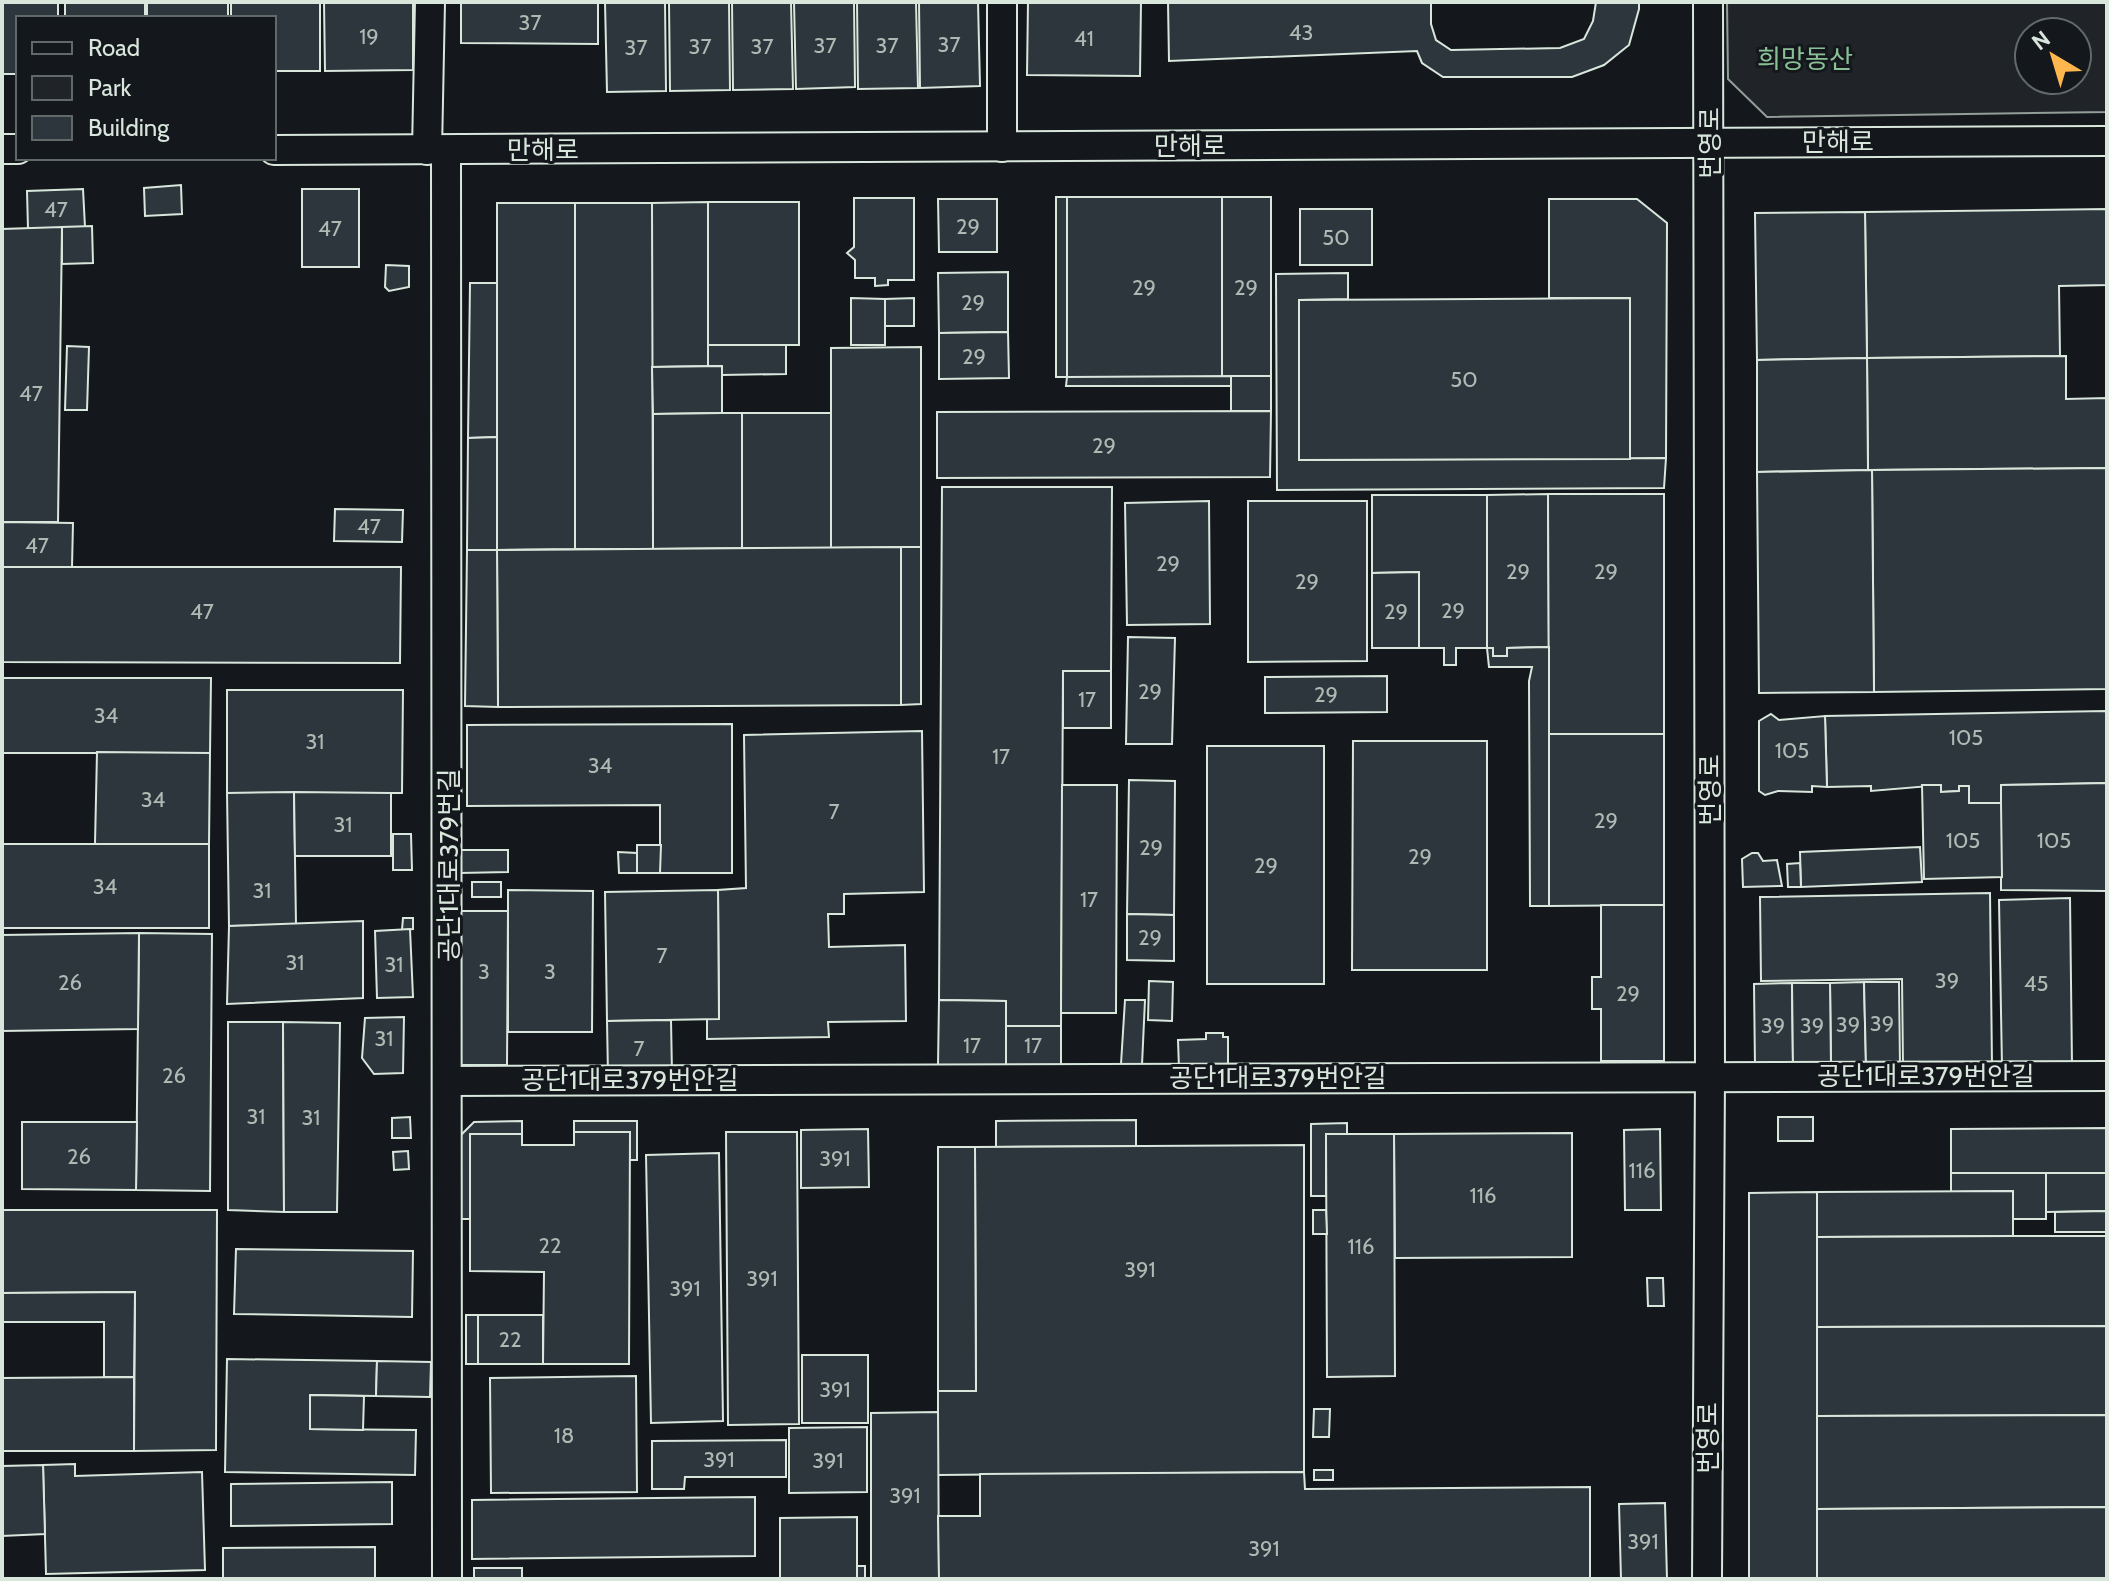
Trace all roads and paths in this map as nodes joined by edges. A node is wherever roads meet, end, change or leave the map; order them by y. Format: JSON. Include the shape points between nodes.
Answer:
{"nodes":[{"id":1,"x":430,"y":2,"type":"edge"},
{"id":2,"x":1002,"y":2,"type":"edge"},
{"id":3,"x":1708,"y":2,"type":"edge"},
{"id":4,"x":2107,"y":141,"type":"edge"},
{"id":5,"x":1710,"y":142,"type":"junction"},
{"id":6,"x":1002,"y":147,"type":"junction"},
{"id":7,"x":276,"y":150,"type":"edge"},
{"id":8,"x":436,"y":150,"type":"junction"},
{"id":9,"x":2107,"y":1076,"type":"edge"},
{"id":10,"x":1710,"y":1077,"type":"junction"},
{"id":11,"x":449,"y":1081,"type":"junction"},
{"id":12,"x":447,"y":1579,"type":"edge"},
{"id":13,"x":1707,"y":1579,"type":"edge"}],
"edges":[{"from":1,"to":8,"type":"street","name":"공단1대로379번길"},
{"from":2,"to":6,"type":"street"},
{"from":3,"to":5,"type":"street","name":"번영로"},
{"from":4,"to":5,"type":"street","name":"만해로"},
{"from":5,"to":6,"type":"street","name":"만해로"},
{"from":5,"to":10,"type":"street","name":"번영로"},
{"from":6,"to":8,"type":"street","name":"만해로"},
{"from":7,"to":8,"type":"street","name":"만해로"},
{"from":8,"to":11,"type":"street","name":"공단1대로379번길"},
{"from":9,"to":10,"type":"street","name":"공단1대로379번안길"},
{"from":10,"to":11,"type":"street","name":"공단1대로379번안길"},
{"from":10,"to":13,"type":"street","name":"번영로"},
{"from":11,"to":12,"type":"street","name":"공단1대로379번길"}]}
